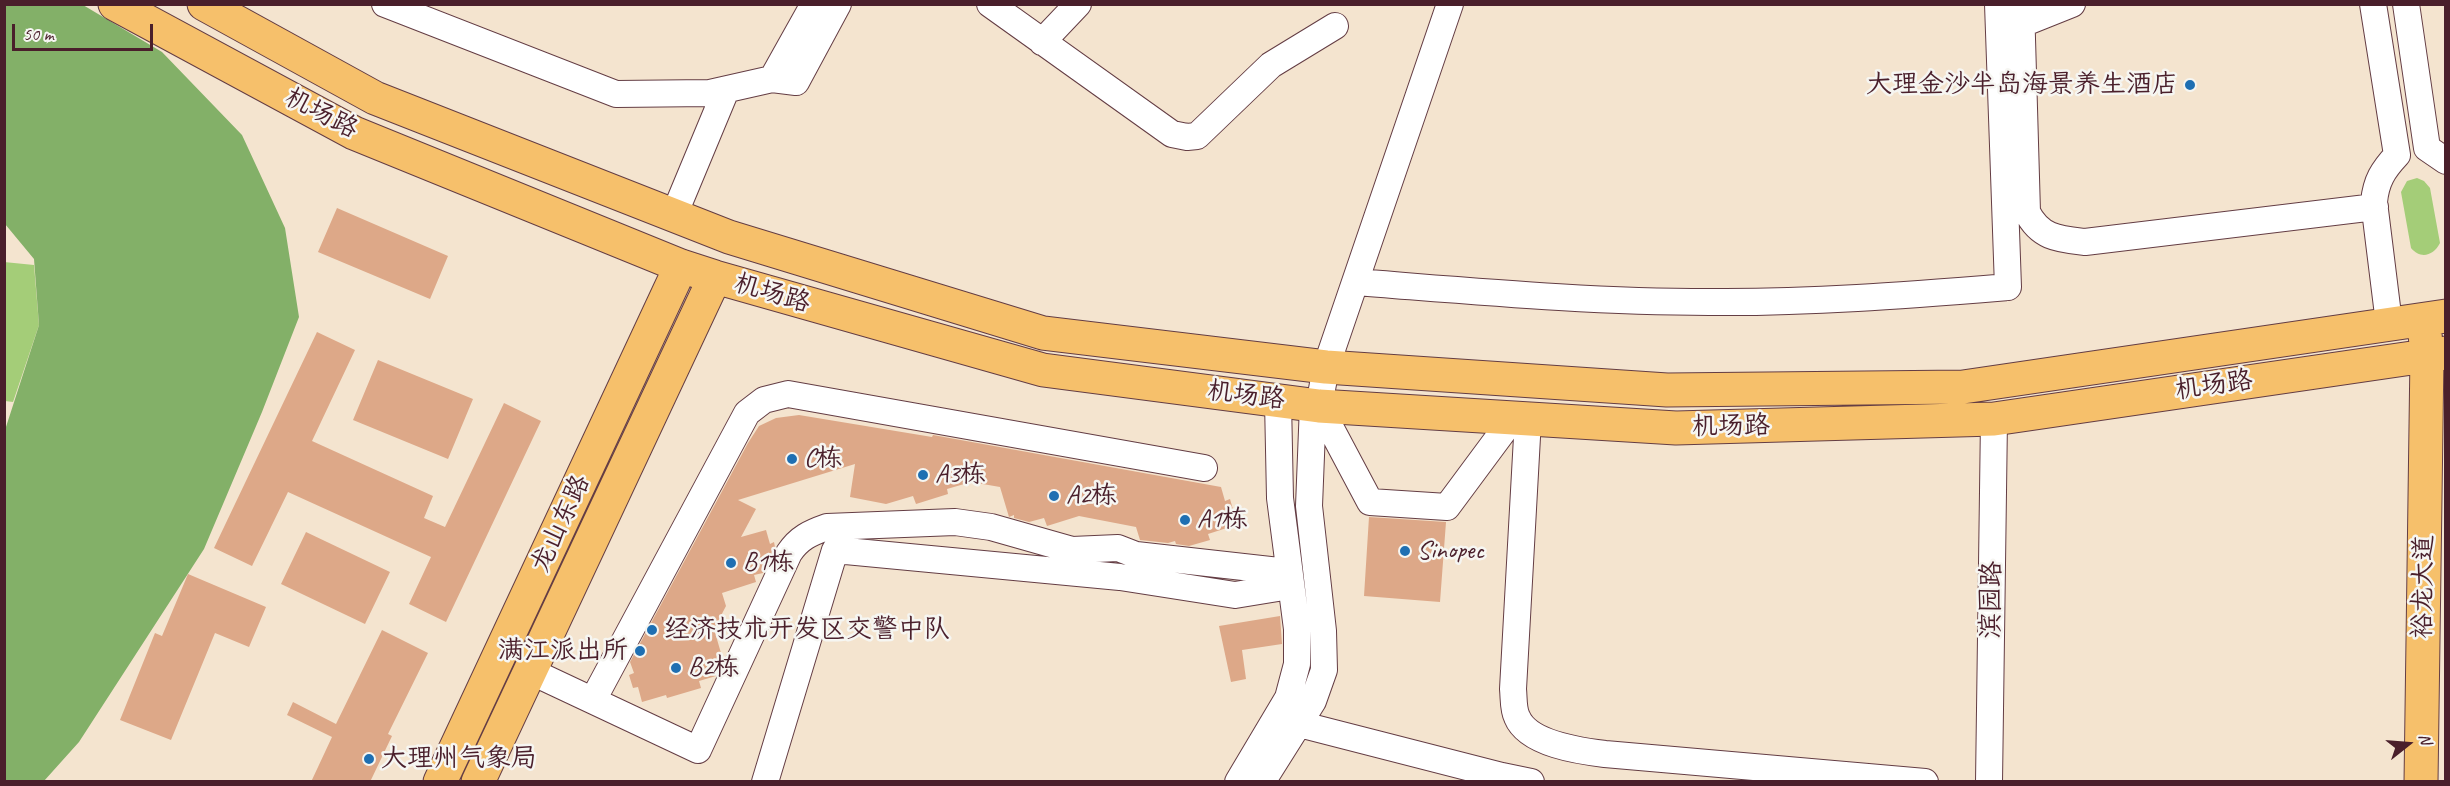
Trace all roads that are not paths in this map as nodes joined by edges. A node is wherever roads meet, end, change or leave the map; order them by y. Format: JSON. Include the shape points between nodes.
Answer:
{"nodes":[{"id":1,"x":204,"y":4,"type":"edge"},
{"id":2,"x":385,"y":4,"type":"edge"},
{"id":3,"x":814,"y":4,"type":"edge"},
{"id":4,"x":838,"y":4,"type":"edge"},
{"id":5,"x":990,"y":4,"type":"edge"},
{"id":6,"x":1078,"y":4,"type":"edge"},
{"id":7,"x":1998,"y":4,"type":"edge"},
{"id":8,"x":2072,"y":4,"type":"edge"},
{"id":9,"x":2373,"y":4,"type":"edge"},
{"id":10,"x":2406,"y":4,"type":"edge"},
{"id":11,"x":1447,"y":8,"type":"edge"},
{"id":12,"x":132,"y":9,"type":"edge"},
{"id":13,"x":2021,"y":14,"type":"edge"},
{"id":14,"x":1335,"y":26,"type":"dead end"},
{"id":15,"x":1042,"y":42,"type":"junction"},
{"id":16,"x":772,"y":79,"type":"junction"},
{"id":17,"x":726,"y":90,"type":"junction"},
{"id":18,"x":2445,"y":161,"type":"edge"},
{"id":19,"x":2375,"y":207,"type":"junction"},
{"id":20,"x":674,"y":215,"type":"junction"},
{"id":21,"x":681,"y":266,"type":"junction"},
{"id":22,"x":715,"y":277,"type":"junction"},
{"id":23,"x":1355,"y":282,"type":"junction"},
{"id":24,"x":2435,"y":318,"type":"edge"},
{"id":25,"x":2389,"y":323,"type":"junction"},
{"id":26,"x":651,"y":330,"type":"junction"},
{"id":27,"x":683,"y":345,"type":"junction"},
{"id":28,"x":2436,"y":354,"type":"edge"},
{"id":29,"x":1326,"y":366,"type":"junction"},
{"id":30,"x":1278,"y":401,"type":"junction"},
{"id":31,"x":1316,"y":406,"type":"junction"},
{"id":32,"x":1520,"y":419,"type":"junction"},
{"id":33,"x":1994,"y":419,"type":"junction"},
{"id":34,"x":1204,"y":468,"type":"dead end"},
{"id":35,"x":1289,"y":579,"type":"junction"},
{"id":36,"x":530,"y":671,"type":"junction"},
{"id":37,"x":593,"y":700,"type":"junction"},
{"id":38,"x":1299,"y":724,"type":"junction"},
{"id":39,"x":440,"y":782,"type":"edge"},
{"id":40,"x":478,"y":782,"type":"edge"},
{"id":41,"x":765,"y":782,"type":"edge"},
{"id":42,"x":1238,"y":782,"type":"edge"},
{"id":43,"x":1262,"y":782,"type":"edge"},
{"id":44,"x":1531,"y":782,"type":"edge"},
{"id":45,"x":1925,"y":782,"type":"edge"},
{"id":46,"x":1989,"y":782,"type":"edge"},
{"id":47,"x":2421,"y":782,"type":"edge"}],
"edges":[{"from":1,"to":20,"type":"main road","name":"机场路","via":[[375,98]]},
{"from":2,"to":17,"type":"street","via":[[616,94]]},
{"from":3,"to":16,"type":"street"},
{"from":4,"to":16,"type":"street","via":[[796,82]]},
{"from":5,"to":15,"type":"street"},
{"from":6,"to":15,"type":"street"},
{"from":7,"to":23,"type":"street","via":[[2008,287],[1852,299],[1710,303],[1599,300]]},
{"from":8,"to":13,"type":"street","via":[[2047,16]]},
{"from":9,"to":19,"type":"street","via":[[2397,154],[2376,184]]},
{"from":10,"to":18,"type":"street","via":[[2427,148]]},
{"from":11,"to":23,"type":"street"},
{"from":12,"to":21,"type":"main road","name":"机场路","via":[[354,133]]},
{"from":13,"to":19,"type":"street","via":[[2027,212],[2041,232],[2053,238],[2085,242]]},
{"from":14,"to":15,"type":"street","via":[[1271,65],[1197,136],[1187,137],[1172,134]]},
{"from":16,"to":17,"type":"street"},
{"from":17,"to":20,"type":"street"},
{"from":19,"to":25,"type":"street"},
{"from":20,"to":29,"type":"main road","name":"机场路","via":[[746,243],[1043,333]]},
{"from":21,"to":22,"type":"main road","name":"机场路"},
{"from":21,"to":26,"type":"main road","name":"龙山东路"},
{"from":22,"to":27,"type":"main road","name":"龙山东路"},
{"from":22,"to":30,"type":"main road","name":"机场路","via":[[1043,370]]},
{"from":23,"to":29,"type":"street"},
{"from":24,"to":25,"type":"main road","name":"机场路"},
{"from":24,"to":28,"type":"main road","name":"裕龙大道"},
{"from":25,"to":29,"type":"main road","name":"机场路","via":[[1963,387],[1667,390]]},
{"from":26,"to":27,"type":"main road"},
{"from":26,"to":39,"type":"main road","name":"龙山东路"},
{"from":27,"to":36,"type":"main road","name":"龙山东路"},
{"from":28,"to":33,"type":"main road","name":"机场路"},
{"from":28,"to":47,"type":"main road","name":"裕龙大道"},
{"from":29,"to":31,"type":"street"},
{"from":30,"to":31,"type":"main road","name":"机场路"},
{"from":30,"to":35,"type":"street","via":[[1279,487]]},
{"from":31,"to":32,"type":"main road","name":"机场路"},
{"from":31,"to":32,"type":"street","via":[[1370,502],[1447,507]]},
{"from":31,"to":38,"type":"street","via":[[1309,506],[1325,656],[1319,688]]},
{"from":32,"to":33,"type":"main road","name":"机场路","via":[[1676,428]]},
{"from":32,"to":45,"type":"street","via":[[1513,689],[1515,714],[1526,729],[1553,743],[1605,754]]},
{"from":33,"to":46,"type":"street","name":"滨园路"},
{"from":34,"to":37,"type":"street","via":[[788,394],[764,400],[747,413]]},
{"from":35,"to":37,"type":"street","via":[[1137,555],[1118,548],[1072,550],[991,527],[955,522],[827,527],[810,532],[789,554],[698,750]]},
{"from":35,"to":41,"type":"street","via":[[1235,595],[1120,577],[835,550]]},
{"from":35,"to":42,"type":"street","via":[[1298,650],[1295,678],[1288,698]]},
{"from":36,"to":37,"type":"street"},
{"from":36,"to":40,"type":"main road","name":"龙山东路"},
{"from":38,"to":43,"type":"street"},
{"from":38,"to":44,"type":"street"}]}
